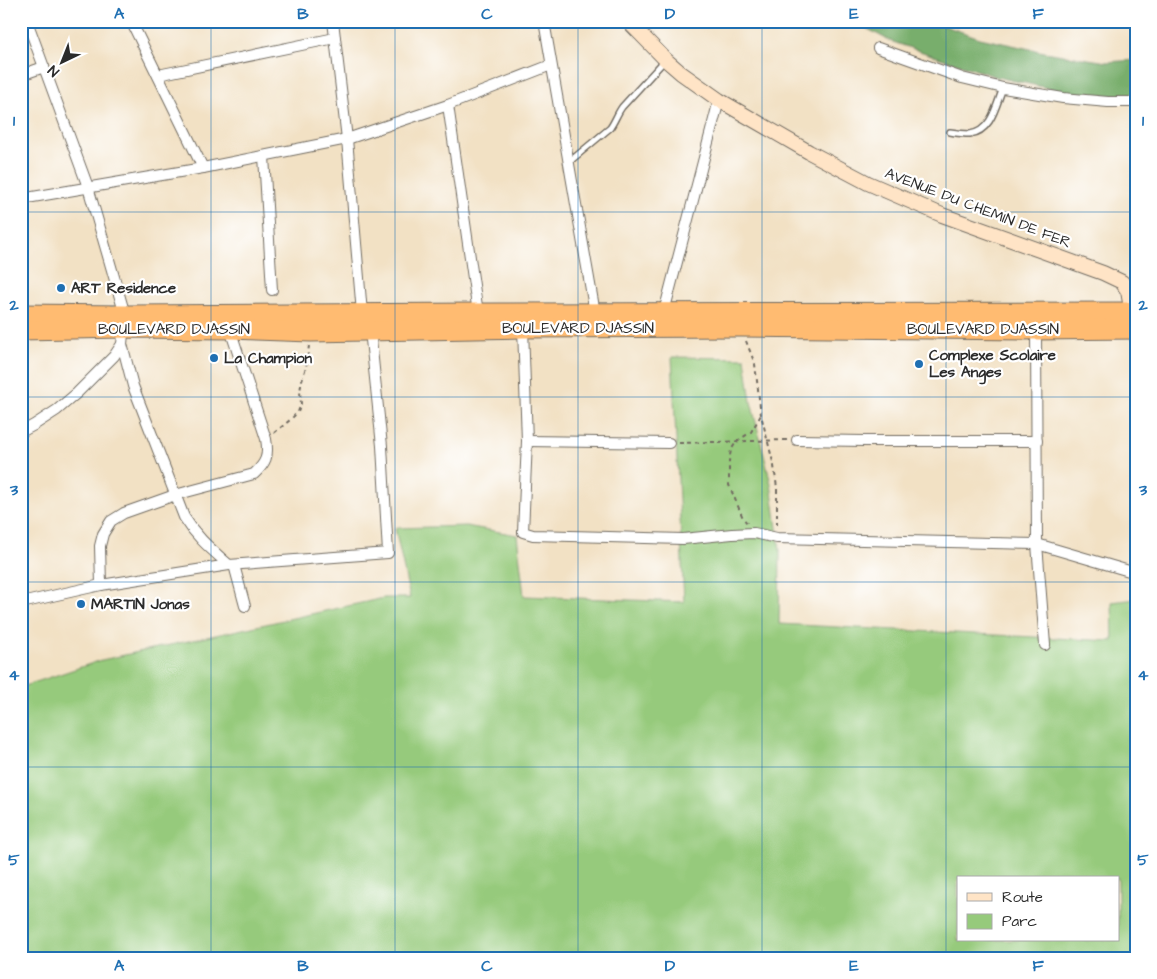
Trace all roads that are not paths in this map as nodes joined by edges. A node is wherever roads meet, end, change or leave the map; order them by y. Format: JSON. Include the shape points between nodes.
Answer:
{"nodes":[{"id":1,"x":27,"y":21,"type":"edge"},
{"id":2,"x":131,"y":21,"type":"edge"},
{"id":3,"x":333,"y":21,"type":"edge"},
{"id":4,"x":544,"y":21,"type":"edge"},
{"id":5,"x":628,"y":21,"type":"edge"},
{"id":6,"x":335,"y":38,"type":"junction"},
{"id":7,"x":878,"y":48,"type":"dead end"},
{"id":8,"x":666,"y":60,"type":"junction"},
{"id":9,"x":551,"y":65,"type":"junction"},
{"id":10,"x":44,"y":67,"type":"junction"},
{"id":11,"x":21,"y":75,"type":"edge"},
{"id":12,"x":158,"y":75,"type":"junction"},
{"id":13,"x":1003,"y":88,"type":"junction"},
{"id":14,"x":719,"y":100,"type":"junction"},
{"id":15,"x":1136,"y":102,"type":"edge"},
{"id":16,"x":448,"y":105,"type":"junction"},
{"id":17,"x":950,"y":132,"type":"dead end"},
{"id":18,"x":347,"y":140,"type":"junction"},
{"id":19,"x":264,"y":156,"type":"junction"},
{"id":20,"x":568,"y":163,"type":"junction"},
{"id":21,"x":204,"y":168,"type":"junction"},
{"id":22,"x":88,"y":187,"type":"junction"},
{"id":23,"x":21,"y":199,"type":"edge"},
{"id":24,"x":272,"y":290,"type":"dead end"},
{"id":25,"x":478,"y":312,"type":"junction"},
{"id":26,"x":664,"y":312,"type":"junction"},
{"id":27,"x":595,"y":313,"type":"junction"},
{"id":28,"x":21,"y":314,"type":"edge"},
{"id":29,"x":366,"y":322,"type":"junction"},
{"id":30,"x":1135,"y":325,"type":"edge"},
{"id":31,"x":523,"y":328,"type":"junction"},
{"id":32,"x":124,"y":329,"type":"junction"},
{"id":33,"x":230,"y":329,"type":"junction"},
{"id":34,"x":21,"y":330,"type":"edge"},
{"id":35,"x":1036,"y":330,"type":"junction"},
{"id":36,"x":21,"y":432,"type":"edge"},
{"id":37,"x":796,"y":440,"type":"road end"},
{"id":38,"x":527,"y":441,"type":"junction"},
{"id":39,"x":1037,"y":441,"type":"junction"},
{"id":40,"x":669,"y":443,"type":"road end"},
{"id":41,"x":175,"y":495,"type":"junction"},
{"id":42,"x":1037,"y":544,"type":"junction"},
{"id":43,"x":232,"y":565,"type":"junction"},
{"id":44,"x":1136,"y":574,"type":"edge"},
{"id":45,"x":101,"y":585,"type":"junction"},
{"id":46,"x":21,"y":603,"type":"edge"},
{"id":47,"x":245,"y":606,"type":"dead end"},
{"id":48,"x":1045,"y":645,"type":"dead end"}],
"edges":[{"from":1,"to":10,"type":"street"},
{"from":2,"to":12,"type":"street"},
{"from":3,"to":6,"type":"street"},
{"from":4,"to":9,"type":"street"},
{"from":5,"to":8,"type":"street","name":"AVENUE DU CHEMIN DE FER"},
{"from":6,"to":12,"type":"street"},
{"from":6,"to":18,"type":"street"},
{"from":7,"to":13,"type":"street","via":[[962,78]]},
{"from":8,"to":14,"type":"street","name":"AVENUE DU CHEMIN DE FER"},
{"from":8,"to":20,"type":"lane","via":[[622,107],[610,128]]},
{"from":9,"to":16,"type":"street"},
{"from":9,"to":20,"type":"street"},
{"from":10,"to":11,"type":"street"},
{"from":10,"to":22,"type":"street"},
{"from":12,"to":21,"type":"street"},
{"from":13,"to":15,"type":"street","via":[[1063,98]]},
{"from":13,"to":17,"type":"lane","via":[[991,119],[979,132]]},
{"from":14,"to":26,"type":"street"},
{"from":14,"to":30,"type":"street","name":"AVENUE DU CHEMIN DE FER","via":[[809,152],[892,194],[1122,282],[1128,291]]},
{"from":16,"to":18,"type":"street"},
{"from":16,"to":25,"type":"street"},
{"from":18,"to":19,"type":"street"},
{"from":18,"to":29,"type":"street"},
{"from":19,"to":21,"type":"street"},
{"from":19,"to":24,"type":"street"},
{"from":20,"to":27,"type":"street"},
{"from":21,"to":22,"type":"street"},
{"from":22,"to":23,"type":"street"},
{"from":22,"to":32,"type":"street"},
{"from":25,"to":27,"type":"highway","name":"BOULEVARD DJASSIN"},
{"from":25,"to":29,"type":"highway","name":"BOULEVARD DJASSIN"},
{"from":26,"to":27,"type":"highway","name":"BOULEVARD DJASSIN"},
{"from":26,"to":30,"type":"highway","name":"BOULEVARD DJASSIN"},
{"from":28,"to":32,"type":"highway","name":"BOULEVARD DJASSIN"},
{"from":29,"to":31,"type":"highway","name":"BOULEVARD DJASSIN"},
{"from":29,"to":32,"type":"highway","name":"BOULEVARD DJASSIN"},
{"from":29,"to":33,"type":"highway","name":"BOULEVARD DJASSIN","via":[[311,332]]},
{"from":29,"to":43,"type":"street","via":[[382,446],[388,553]]},
{"from":30,"to":35,"type":"highway","name":"BOULEVARD DJASSIN"},
{"from":31,"to":35,"type":"highway","name":"BOULEVARD DJASSIN"},
{"from":31,"to":38,"type":"street"},
{"from":32,"to":33,"type":"highway","name":"BOULEVARD DJASSIN"},
{"from":32,"to":34,"type":"highway","name":"BOULEVARD DJASSIN"},
{"from":32,"to":36,"type":"street","via":[[114,356],[100,372],[57,410]]},
{"from":32,"to":41,"type":"street","via":[[133,386]]},
{"from":33,"to":41,"type":"street","via":[[266,439],[267,457],[254,474]]},
{"from":35,"to":39,"type":"street"},
{"from":37,"to":39,"type":"street"},
{"from":38,"to":40,"type":"street"},
{"from":38,"to":42,"type":"street","via":[[523,532],[533,535],[683,539],[754,533],[777,538]]},
{"from":39,"to":42,"type":"street"},
{"from":41,"to":43,"type":"street","via":[[192,531]]},
{"from":41,"to":45,"type":"street","via":[[111,521],[100,546]]},
{"from":42,"to":44,"type":"street"},
{"from":42,"to":48,"type":"street"},
{"from":43,"to":45,"type":"street"},
{"from":43,"to":47,"type":"street"},
{"from":45,"to":46,"type":"street"}]}
